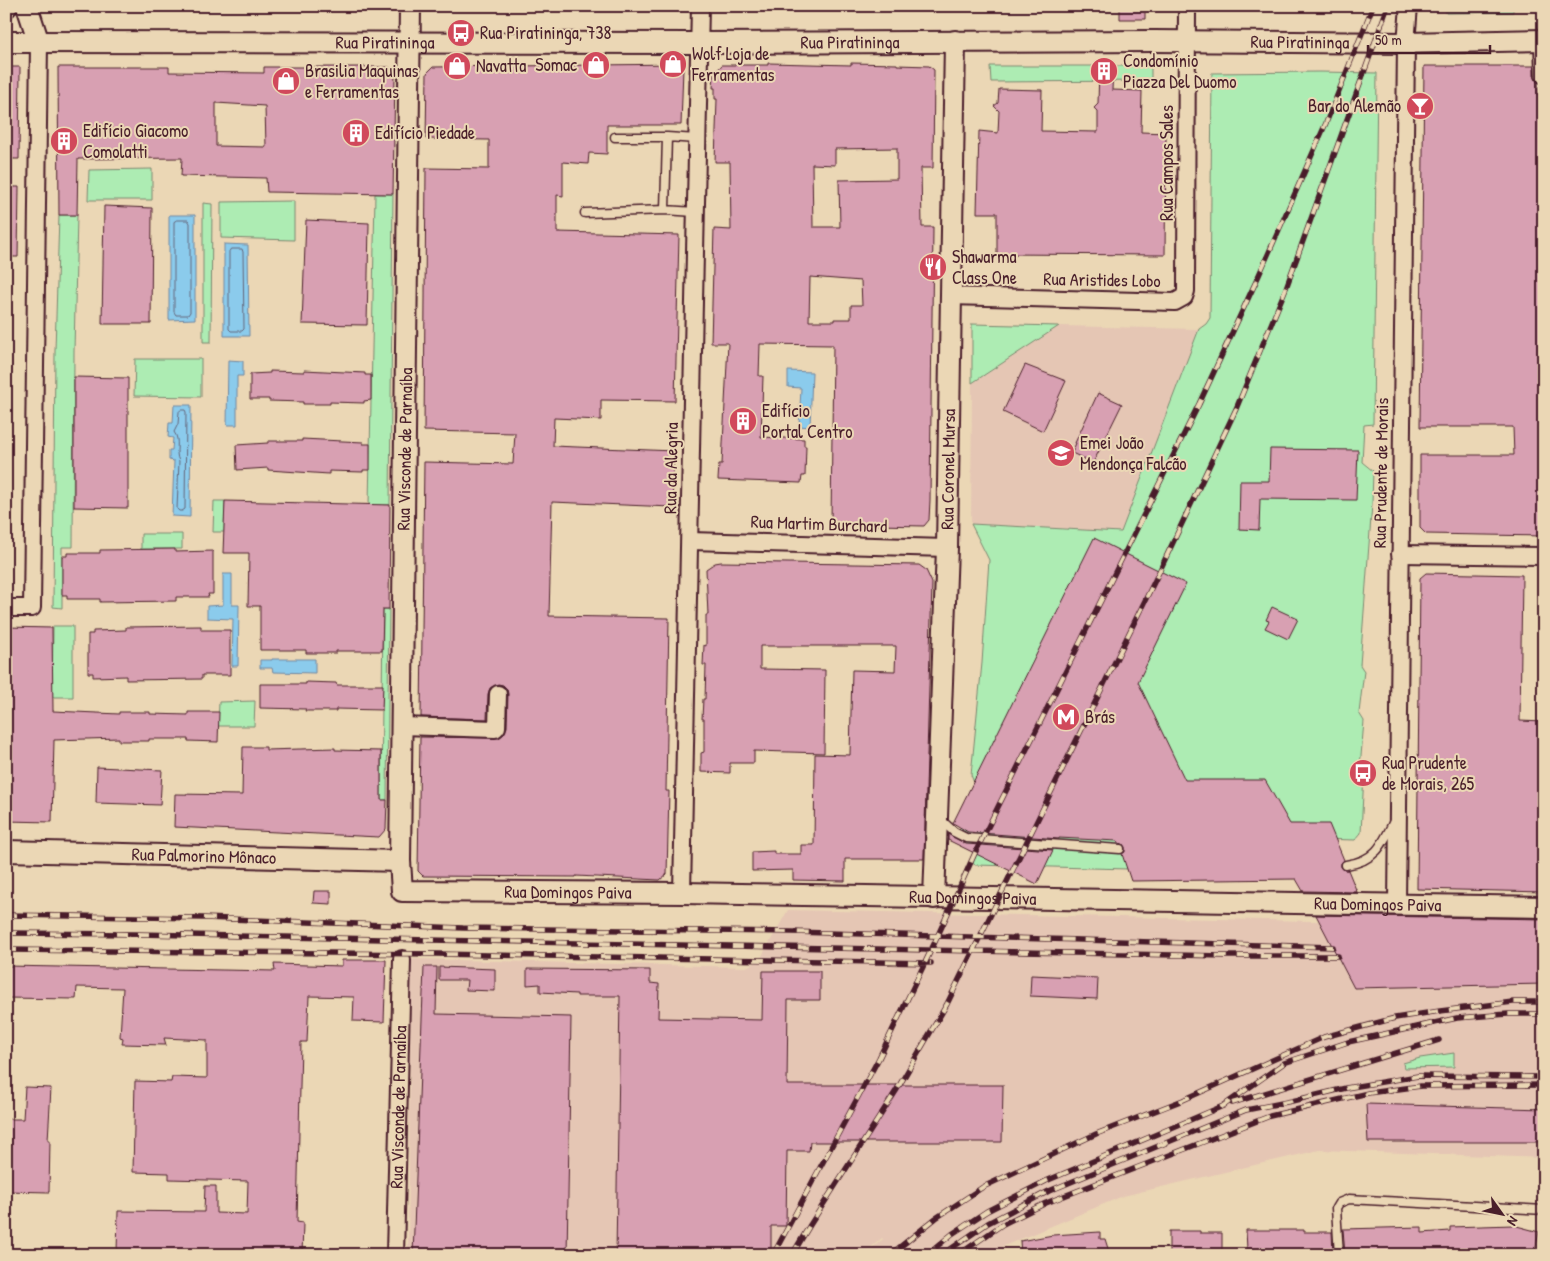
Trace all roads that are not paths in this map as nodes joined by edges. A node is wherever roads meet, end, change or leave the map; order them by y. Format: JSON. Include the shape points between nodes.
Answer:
{"nodes":[{"id":1,"x":27,"y":6,"type":"edge"},
{"id":2,"x":410,"y":6,"type":"edge"},
{"id":3,"x":700,"y":6,"type":"edge"},
{"id":4,"x":1187,"y":6,"type":"edge"},
{"id":5,"x":1409,"y":6,"type":"edge"},
{"id":6,"x":1543,"y":40,"type":"edge"},
{"id":7,"x":955,"y":41,"type":"junction"},
{"id":8,"x":1187,"y":41,"type":"junction"},
{"id":9,"x":6,"y":42,"type":"edge"},
{"id":10,"x":410,"y":42,"type":"junction"},
{"id":11,"x":39,"y":43,"type":"junction"},
{"id":12,"x":699,"y":43,"type":"junction"},
{"id":13,"x":1406,"y":43,"type":"junction"},
{"id":14,"x":1544,"y":75,"type":"edge"},
{"id":15,"x":615,"y":137,"type":"dead end"},
{"id":16,"x":667,"y":137,"type":"junction"},
{"id":17,"x":697,"y":138,"type":"junction"},
{"id":18,"x":665,"y":210,"type":"junction"},
{"id":19,"x":696,"y":212,"type":"junction"},
{"id":20,"x":585,"y":213,"type":"dead end"},
{"id":21,"x":1186,"y":290,"type":"joint"},
{"id":22,"x":950,"y":296,"type":"junction"},
{"id":23,"x":690,"y":541,"type":"junction"},
{"id":24,"x":947,"y":548,"type":"junction"},
{"id":25,"x":1400,"y":554,"type":"junction"},
{"id":26,"x":1544,"y":556,"type":"edge"},
{"id":27,"x":6,"y":608,"type":"edge"},
{"id":28,"x":498,"y":694,"type":"dead end"},
{"id":29,"x":402,"y":726,"type":"junction"},
{"id":30,"x":1397,"y":815,"type":"junction"},
{"id":31,"x":938,"y":817,"type":"junction"},
{"id":32,"x":1120,"y":849,"type":"dead end"},
{"id":33,"x":6,"y":851,"type":"edge"},
{"id":34,"x":400,"y":861,"type":"junction"},
{"id":35,"x":1346,"y":865,"type":"dead end"},
{"id":36,"x":402,"y":891,"type":"joint"},
{"id":37,"x":682,"y":893,"type":"junction"},
{"id":38,"x":934,"y":898,"type":"junction"},
{"id":39,"x":1397,"y":904,"type":"junction"},
{"id":40,"x":1544,"y":907,"type":"edge"},
{"id":41,"x":402,"y":959,"type":"dead end"},
{"id":42,"x":1544,"y":1210,"type":"edge"},
{"id":43,"x":395,"y":1255,"type":"edge"},
{"id":44,"x":1339,"y":1255,"type":"edge"}],
"edges":[{"from":1,"to":11,"type":"street"},
{"from":2,"to":10,"type":"street","name":"Rua Visconde de Parnaíba"},
{"from":3,"to":12,"type":"street","name":"Rua da Alegria"},
{"from":4,"to":8,"type":"street","name":"Rua Campos Sales"},
{"from":5,"to":13,"type":"street","name":"Rua Prudente de Morais"},
{"from":6,"to":13,"type":"street","name":"Rua Piratininga"},
{"from":6,"to":14,"type":"street"},
{"from":7,"to":8,"type":"street","name":"Rua Piratininga"},
{"from":7,"to":12,"type":"street","name":"Rua Piratininga"},
{"from":7,"to":22,"type":"street","name":"Rua Coronel Mursa"},
{"from":8,"to":13,"type":"street","name":"Rua Piratininga"},
{"from":8,"to":21,"type":"street","name":"Rua Campos Sales"},
{"from":9,"to":11,"type":"street","name":"Rua Piratininga"},
{"from":10,"to":11,"type":"street","name":"Rua Piratininga"},
{"from":10,"to":12,"type":"street","name":"Rua Piratininga"},
{"from":10,"to":29,"type":"street","name":"Rua Visconde de Parnaíba"},
{"from":11,"to":27,"type":"street","via":[[32,608]]},
{"from":12,"to":17,"type":"street","name":"Rua da Alegria"},
{"from":13,"to":25,"type":"street","name":"Rua Prudente de Morais"},
{"from":15,"to":16,"type":"lane"},
{"from":16,"to":17,"type":"lane"},
{"from":16,"to":18,"type":"lane"},
{"from":17,"to":19,"type":"street","name":"Rua da Alegria"},
{"from":18,"to":19,"type":"lane"},
{"from":18,"to":20,"type":"lane"},
{"from":19,"to":23,"type":"street","name":"Rua da Alegria"},
{"from":21,"to":22,"type":"street","name":"Rua Aristides Lobo","via":[[1184,297],[1175,302]]},
{"from":22,"to":24,"type":"street","name":"Rua Coronel Mursa"},
{"from":23,"to":24,"type":"street","name":"Rua Martim Burchard"},
{"from":23,"to":37,"type":"street","name":"Rua da Alegria"},
{"from":24,"to":31,"type":"street","name":"Rua Coronel Mursa"},
{"from":25,"to":26,"type":"street"},
{"from":25,"to":30,"type":"street","name":"Rua Prudente de Morais"},
{"from":28,"to":29,"type":"street","via":[[495,729]]},
{"from":29,"to":34,"type":"street","name":"Rua Visconde de Parnaíba"},
{"from":30,"to":35,"type":"lane","via":[[1386,838],[1369,859]]},
{"from":30,"to":39,"type":"street","name":"Rua Prudente de Morais"},
{"from":31,"to":32,"type":"lane","via":[[966,838]]},
{"from":31,"to":38,"type":"street","name":"Rua Coronel Mursa"},
{"from":33,"to":34,"type":"street","name":"Rua Palmorino Mônaco"},
{"from":34,"to":36,"type":"street","name":"Rua Visconde de Parnaíba"},
{"from":36,"to":37,"type":"street","name":"Rua Domingos Paiva"},
{"from":37,"to":38,"type":"street","name":"Rua Domingos Paiva"},
{"from":38,"to":39,"type":"street","name":"Rua Domingos Paiva"},
{"from":39,"to":40,"type":"street","name":"Rua Domingos Paiva"},
{"from":41,"to":43,"type":"street","name":"Rua Visconde de Parnaíba"},
{"from":42,"to":44,"type":"lane","via":[[1349,1199],[1336,1208]]}]}
